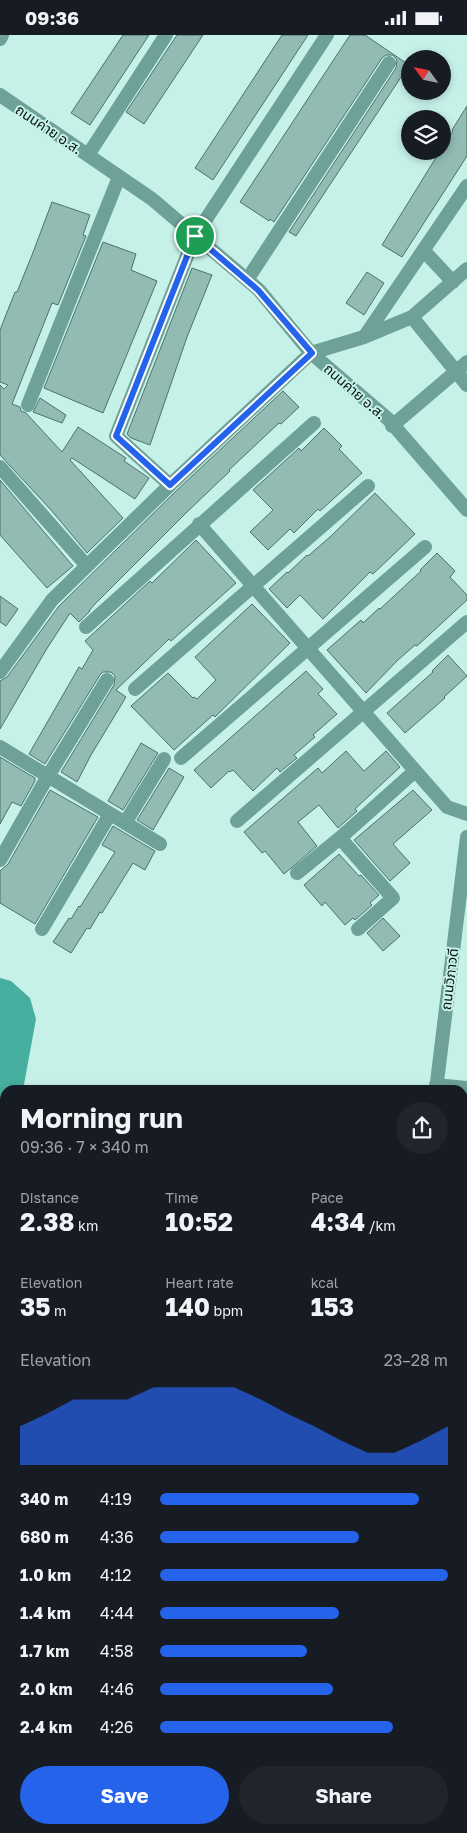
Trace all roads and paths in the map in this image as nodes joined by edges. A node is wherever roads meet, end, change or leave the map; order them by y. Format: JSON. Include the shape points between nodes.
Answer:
{"nodes":[{"id":1,"x":2,"y":35,"type":"edge"},
{"id":2,"x":166,"y":35,"type":"edge"},
{"id":3,"x":327,"y":35,"type":"edge"},
{"id":4,"x":0,"y":39,"type":"edge"},
{"id":5,"x":389,"y":63,"type":"dead end"},
{"id":6,"x":0,"y":95,"type":"edge"},
{"id":7,"x":88,"y":155,"type":"junction"},
{"id":8,"x":120,"y":177,"type":"junction"},
{"id":9,"x":467,"y":186,"type":"edge"},
{"id":10,"x":195,"y":236,"type":"junction"},
{"id":11,"x":424,"y":251,"type":"junction"},
{"id":12,"x":467,"y":269,"type":"edge"},
{"id":13,"x":247,"y":280,"type":"junction"},
{"id":14,"x":453,"y":282,"type":"junction"},
{"id":15,"x":412,"y":317,"type":"junction"},
{"id":16,"x":364,"y":337,"type":"junction"},
{"id":17,"x":312,"y":353,"type":"junction"},
{"id":18,"x":467,"y":362,"type":"edge"},
{"id":19,"x":454,"y":372,"type":"junction"},
{"id":20,"x":467,"y":385,"type":"edge"},
{"id":21,"x":28,"y":405,"type":"dead end"},
{"id":22,"x":314,"y":423,"type":"dead end"},
{"id":23,"x":392,"y":425,"type":"junction"},
{"id":24,"x":0,"y":467,"type":"edge"},
{"id":25,"x":170,"y":485,"type":"junction"},
{"id":26,"x":368,"y":486,"type":"dead end"},
{"id":27,"x":467,"y":510,"type":"edge"},
{"id":28,"x":199,"y":524,"type":"junction"},
{"id":29,"x":425,"y":547,"type":"dead end"},
{"id":30,"x":87,"y":566,"type":"junction"},
{"id":31,"x":254,"y":586,"type":"junction"},
{"id":32,"x":467,"y":622,"type":"edge"},
{"id":33,"x":86,"y":627,"type":"dead end"},
{"id":34,"x":308,"y":648,"type":"junction"},
{"id":35,"x":0,"y":672,"type":"edge"},
{"id":36,"x":107,"y":680,"type":"dead end"},
{"id":37,"x":135,"y":689,"type":"dead end"},
{"id":38,"x":364,"y":712,"type":"junction"},
{"id":39,"x":0,"y":747,"type":"edge"},
{"id":40,"x":180,"y":758,"type":"dead end"},
{"id":41,"x":164,"y":759,"type":"dead end"},
{"id":42,"x":415,"y":771,"type":"junction"},
{"id":43,"x":48,"y":776,"type":"junction"},
{"id":44,"x":110,"y":814,"type":"junction"},
{"id":45,"x":467,"y":815,"type":"edge"},
{"id":46,"x":237,"y":821,"type":"dead end"},
{"id":47,"x":125,"y":823,"type":"junction"},
{"id":48,"x":467,"y":837,"type":"edge"},
{"id":49,"x":340,"y":838,"type":"junction"},
{"id":50,"x":160,"y":844,"type":"dead end"},
{"id":51,"x":0,"y":860,"type":"edge"},
{"id":52,"x":297,"y":873,"type":"dead end"},
{"id":53,"x":42,"y":929,"type":"dead end"},
{"id":54,"x":358,"y":929,"type":"dead end"},
{"id":55,"x":436,"y":1085,"type":"edge"}],
"edges":[{"from":1,"to":4,"type":"street"},
{"from":2,"to":7,"type":"street"},
{"from":3,"to":10,"type":"street"},
{"from":5,"to":13,"type":"street"},
{"from":6,"to":7,"type":"street","name":"ถนนค่าย อ.ส."},
{"from":7,"to":8,"type":"street","name":"ถนนค่าย อ.ส."},
{"from":8,"to":10,"type":"street","name":"ถนนค่าย อ.ส."},
{"from":8,"to":21,"type":"street"},
{"from":9,"to":11,"type":"street"},
{"from":10,"to":13,"type":"street","name":"ถนนค่าย อ.ส."},
{"from":10,"to":25,"type":"street","via":[[116,436]]},
{"from":11,"to":14,"type":"street"},
{"from":11,"to":16,"type":"street"},
{"from":12,"to":14,"type":"street"},
{"from":13,"to":17,"type":"street","name":"ถนนค่าย อ.ส."},
{"from":14,"to":15,"type":"street"},
{"from":15,"to":16,"type":"street"},
{"from":15,"to":19,"type":"street"},
{"from":16,"to":17,"type":"street"},
{"from":17,"to":23,"type":"street","name":"ถนนค่าย อ.ส."},
{"from":17,"to":25,"type":"street"},
{"from":18,"to":19,"type":"street"},
{"from":19,"to":20,"type":"street"},
{"from":19,"to":23,"type":"street"},
{"from":22,"to":28,"type":"street"},
{"from":23,"to":27,"type":"street","name":"ถนนค่าย อ.ส."},
{"from":24,"to":30,"type":"street"},
{"from":25,"to":30,"type":"street"},
{"from":26,"to":31,"type":"street"},
{"from":28,"to":31,"type":"street"},
{"from":28,"to":33,"type":"street"},
{"from":29,"to":34,"type":"street"},
{"from":30,"to":35,"type":"street","via":[[52,600]]},
{"from":31,"to":34,"type":"street"},
{"from":31,"to":37,"type":"street"},
{"from":32,"to":38,"type":"street"},
{"from":34,"to":38,"type":"street"},
{"from":34,"to":40,"type":"street"},
{"from":36,"to":43,"type":"street"},
{"from":38,"to":42,"type":"street"},
{"from":38,"to":46,"type":"street"},
{"from":39,"to":43,"type":"street"},
{"from":41,"to":47,"type":"street"},
{"from":42,"to":45,"type":"street","via":[[447,807]]},
{"from":42,"to":49,"type":"street"},
{"from":43,"to":44,"type":"street"},
{"from":43,"to":51,"type":"street"},
{"from":44,"to":47,"type":"street"},
{"from":44,"to":53,"type":"street"},
{"from":47,"to":50,"type":"street"},
{"from":48,"to":55,"type":"street","name":"ถนนวิภาวดี"},
{"from":49,"to":52,"type":"street"},
{"from":49,"to":54,"type":"street","via":[[393,897]]}]}
